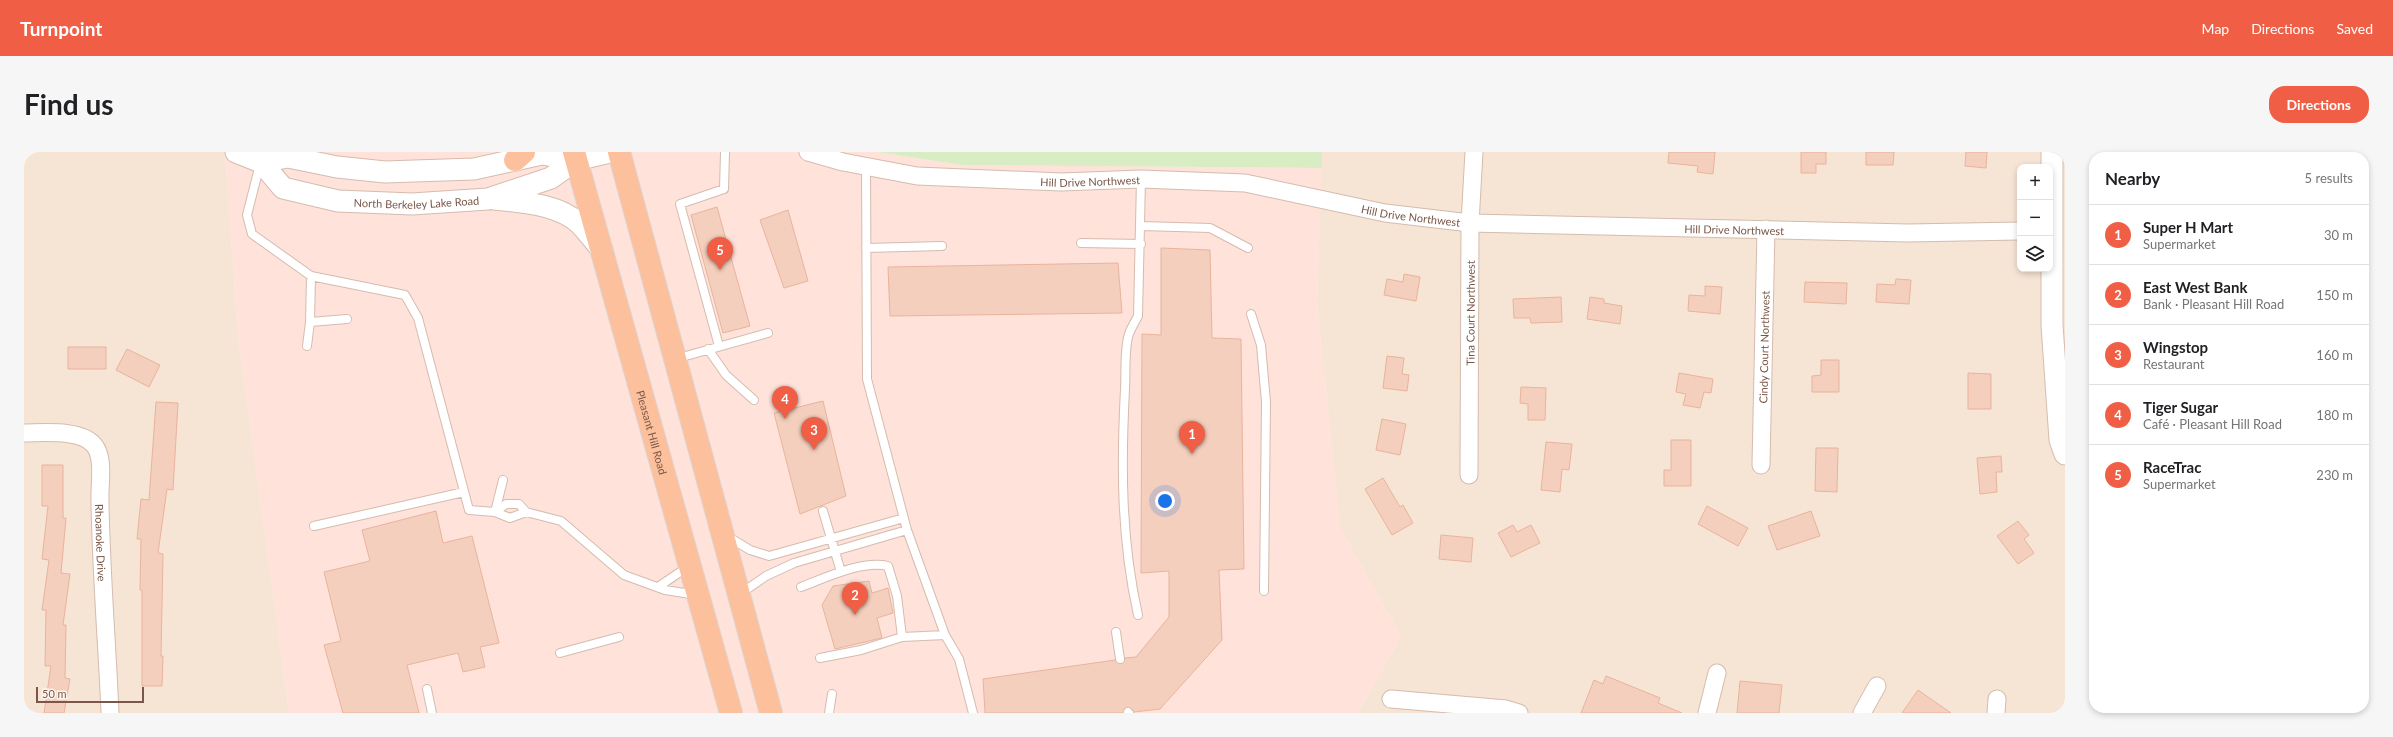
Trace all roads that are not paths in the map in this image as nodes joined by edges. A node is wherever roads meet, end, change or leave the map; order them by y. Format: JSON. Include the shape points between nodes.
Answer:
{"nodes":[{"id":1,"x":236,"y":152,"type":"edge"},
{"id":2,"x":610,"y":152,"type":"edge"},
{"id":3,"x":620,"y":152,"type":"edge"},
{"id":4,"x":725,"y":152,"type":"edge"},
{"id":5,"x":808,"y":152,"type":"edge"},
{"id":6,"x":1474,"y":152,"type":"edge"},
{"id":7,"x":2052,"y":152,"type":"edge"},
{"id":8,"x":519,"y":156,"type":"edge"},
{"id":9,"x":575,"y":156,"type":"edge"},
{"id":10,"x":261,"y":162,"type":"junction"},
{"id":11,"x":866,"y":166,"type":"junction"},
{"id":12,"x":1141,"y":179,"type":"junction"},
{"id":13,"x":488,"y":199,"type":"junction"},
{"id":14,"x":2051,"y":200,"type":"edge"},
{"id":15,"x":1470,"y":223,"type":"junction"},
{"id":16,"x":1142,"y":226,"type":"junction"},
{"id":17,"x":1766,"y":229,"type":"junction"},
{"id":18,"x":2053,"y":230,"type":"edge"},
{"id":19,"x":2065,"y":230,"type":"edge"},
{"id":20,"x":2017,"y":231,"type":"edge"},
{"id":21,"x":2050,"y":236,"type":"edge"},
{"id":22,"x":1081,"y":243,"type":"dead end"},
{"id":23,"x":1141,"y":244,"type":"junction"},
{"id":24,"x":942,"y":246,"type":"dead end"},
{"id":25,"x":866,"y":248,"type":"junction"},
{"id":26,"x":1248,"y":248,"type":"dead end"},
{"id":27,"x":602,"y":250,"type":"junction"},
{"id":28,"x":311,"y":276,"type":"junction"},
{"id":29,"x":1251,"y":314,"type":"dead end"},
{"id":30,"x":347,"y":319,"type":"dead end"},
{"id":31,"x":310,"y":322,"type":"junction"},
{"id":32,"x":768,"y":333,"type":"dead end"},
{"id":33,"x":307,"y":346,"type":"dead end"},
{"id":34,"x":719,"y":346,"type":"junction"},
{"id":35,"x":708,"y":349,"type":"junction"},
{"id":36,"x":675,"y":359,"type":"junction"},
{"id":37,"x":754,"y":400,"type":"dead end"},
{"id":38,"x":24,"y":433,"type":"edge"},
{"id":39,"x":2065,"y":454,"type":"edge"},
{"id":40,"x":1761,"y":465,"type":"dead end"},
{"id":41,"x":1469,"y":475,"type":"dead end"},
{"id":42,"x":503,"y":480,"type":"dead end"},
{"id":43,"x":464,"y":492,"type":"junction"},
{"id":44,"x":823,"y":510,"type":"dead end"},
{"id":45,"x":495,"y":512,"type":"junction"},
{"id":46,"x":526,"y":512,"type":"junction"},
{"id":47,"x":904,"y":518,"type":"junction"},
{"id":48,"x":314,"y":526,"type":"dead end"},
{"id":49,"x":907,"y":530,"type":"junction"},
{"id":50,"x":723,"y":534,"type":"junction"},
{"id":51,"x":831,"y":538,"type":"junction"},
{"id":52,"x":834,"y":551,"type":"junction"},
{"id":53,"x":691,"y":565,"type":"junction"},
{"id":54,"x":841,"y":572,"type":"junction"},
{"id":55,"x":658,"y":587,"type":"junction"},
{"id":56,"x":801,"y":587,"type":"dead end"},
{"id":57,"x":1264,"y":591,"type":"dead end"},
{"id":58,"x":740,"y":594,"type":"junction"},
{"id":59,"x":699,"y":596,"type":"junction"},
{"id":60,"x":1138,"y":615,"type":"dead end"},
{"id":61,"x":1116,"y":632,"type":"dead end"},
{"id":62,"x":944,"y":635,"type":"junction"},
{"id":63,"x":619,"y":637,"type":"dead end"},
{"id":64,"x":902,"y":637,"type":"junction"},
{"id":65,"x":560,"y":653,"type":"dead end"},
{"id":66,"x":820,"y":658,"type":"dead end"},
{"id":67,"x":1120,"y":659,"type":"dead end"},
{"id":68,"x":1717,"y":673,"type":"dead end"},
{"id":69,"x":1877,"y":686,"type":"dead end"},
{"id":70,"x":427,"y":689,"type":"dead end"},
{"id":71,"x":832,"y":694,"type":"dead end"},
{"id":72,"x":1391,"y":699,"type":"dead end"},
{"id":73,"x":110,"y":713,"type":"edge"},
{"id":74,"x":432,"y":713,"type":"edge"},
{"id":75,"x":731,"y":713,"type":"edge"},
{"id":76,"x":771,"y":713,"type":"edge"},
{"id":77,"x":828,"y":713,"type":"edge"},
{"id":78,"x":973,"y":713,"type":"edge"},
{"id":79,"x":1519,"y":713,"type":"edge"},
{"id":80,"x":1707,"y":713,"type":"edge"},
{"id":81,"x":1862,"y":713,"type":"edge"}],
"edges":[{"from":1,"to":10,"type":"street","name":"North Berkeley Lake Road"},
{"from":2,"to":9,"type":"street","name":"North Berkeley Lake Road"},
{"from":3,"to":36,"type":"highway"},
{"from":4,"to":34,"type":"lane","via":[[724,189],[680,204]]},
{"from":5,"to":11,"type":"street","name":"Hill Drive Northwest"},
{"from":6,"to":15,"type":"street","name":"Tina Court Northwest"},
{"from":7,"to":14,"type":"street"},
{"from":8,"to":9,"type":"street","name":"North Berkeley Lake Road"},
{"from":8,"to":10,"type":"street","name":"North Berkeley Lake Road","via":[[474,169],[386,172],[337,167],[288,157]]},
{"from":9,"to":13,"type":"street","name":"North Berkeley Lake Road","via":[[551,178]]},
{"from":9,"to":27,"type":"highway","name":"Pleasant Hill Road"},
{"from":10,"to":13,"type":"street","name":"North Berkeley Lake Road","via":[[283,188],[338,201],[412,204]]},
{"from":10,"to":28,"type":"lane","via":[[247,215],[252,234]]},
{"from":11,"to":12,"type":"street","name":"Hill Drive Northwest","via":[[925,176],[1061,182]]},
{"from":11,"to":25,"type":"lane"},
{"from":12,"to":15,"type":"street","name":"Hill Drive Northwest","via":[[1245,183],[1385,213]]},
{"from":12,"to":16,"type":"lane"},
{"from":13,"to":27,"type":"street","via":[[531,203],[566,214],[579,224]]},
{"from":15,"to":17,"type":"street","name":"Hill Drive Northwest"},
{"from":15,"to":41,"type":"street","name":"Tina Court Northwest"},
{"from":16,"to":23,"type":"lane"},
{"from":16,"to":26,"type":"lane","via":[[1210,228]]},
{"from":17,"to":20,"type":"street","name":"Hill Drive Northwest","via":[[1908,234]]},
{"from":17,"to":40,"type":"street","name":"Cindy Court Northwest"},
{"from":18,"to":19,"type":"street"},
{"from":21,"to":39,"type":"street","via":[[2052,325],[2060,440]]},
{"from":22,"to":23,"type":"lane"},
{"from":23,"to":60,"type":"lane","via":[[1138,316],[1128,335],[1123,492],[1128,573]]},
{"from":24,"to":25,"type":"lane"},
{"from":25,"to":47,"type":"lane","via":[[867,379]]},
{"from":27,"to":53,"type":"highway","name":"Pleasant Hill Road"},
{"from":28,"to":31,"type":"lane"},
{"from":28,"to":43,"type":"lane","via":[[405,295],[418,318]]},
{"from":29,"to":57,"type":"lane","via":[[1261,345],[1266,402]]},
{"from":30,"to":31,"type":"lane"},
{"from":31,"to":33,"type":"lane"},
{"from":32,"to":34,"type":"lane"},
{"from":34,"to":35,"type":"lane"},
{"from":35,"to":36,"type":"lane"},
{"from":35,"to":37,"type":"lane","via":[[726,375]]},
{"from":36,"to":50,"type":"highway"},
{"from":38,"to":73,"type":"street","name":"Rhoanoke Drive","via":[[65,433],[80,436],[94,445],[100,462]]},
{"from":42,"to":45,"type":"lane"},
{"from":43,"to":45,"type":"lane","via":[[469,510]]},
{"from":43,"to":48,"type":"lane"},
{"from":44,"to":51,"type":"lane"},
{"from":45,"to":46,"type":"lane","via":[[510,518]]},
{"from":45,"to":46,"type":"lane","via":[[506,504],[519,504]]},
{"from":46,"to":55,"type":"lane","via":[[561,521],[624,575]]},
{"from":47,"to":49,"type":"lane"},
{"from":47,"to":51,"type":"lane"},
{"from":49,"to":52,"type":"lane"},
{"from":49,"to":62,"type":"lane"},
{"from":50,"to":51,"type":"lane","via":[[750,550],[769,556]]},
{"from":50,"to":58,"type":"highway"},
{"from":51,"to":52,"type":"lane"},
{"from":52,"to":54,"type":"lane"},
{"from":52,"to":58,"type":"lane","via":[[794,562],[766,576]]},
{"from":53,"to":55,"type":"lane"},
{"from":53,"to":59,"type":"highway","name":"Pleasant Hill Road"},
{"from":54,"to":56,"type":"lane"},
{"from":54,"to":64,"type":"lane","via":[[878,564],[888,566],[896,596]]},
{"from":55,"to":59,"type":"lane","via":[[671,592]]},
{"from":58,"to":76,"type":"highway"},
{"from":59,"to":75,"type":"highway","name":"Pleasant Hill Road"},
{"from":61,"to":67,"type":"lane"},
{"from":62,"to":64,"type":"lane"},
{"from":62,"to":78,"type":"lane","via":[[959,659]]},
{"from":63,"to":65,"type":"lane"},
{"from":64,"to":66,"type":"lane","via":[[861,650]]},
{"from":68,"to":80,"type":"street"},
{"from":69,"to":81,"type":"street"},
{"from":70,"to":74,"type":"lane"},
{"from":71,"to":77,"type":"lane"},
{"from":72,"to":79,"type":"street","via":[[1506,709]]}]}
